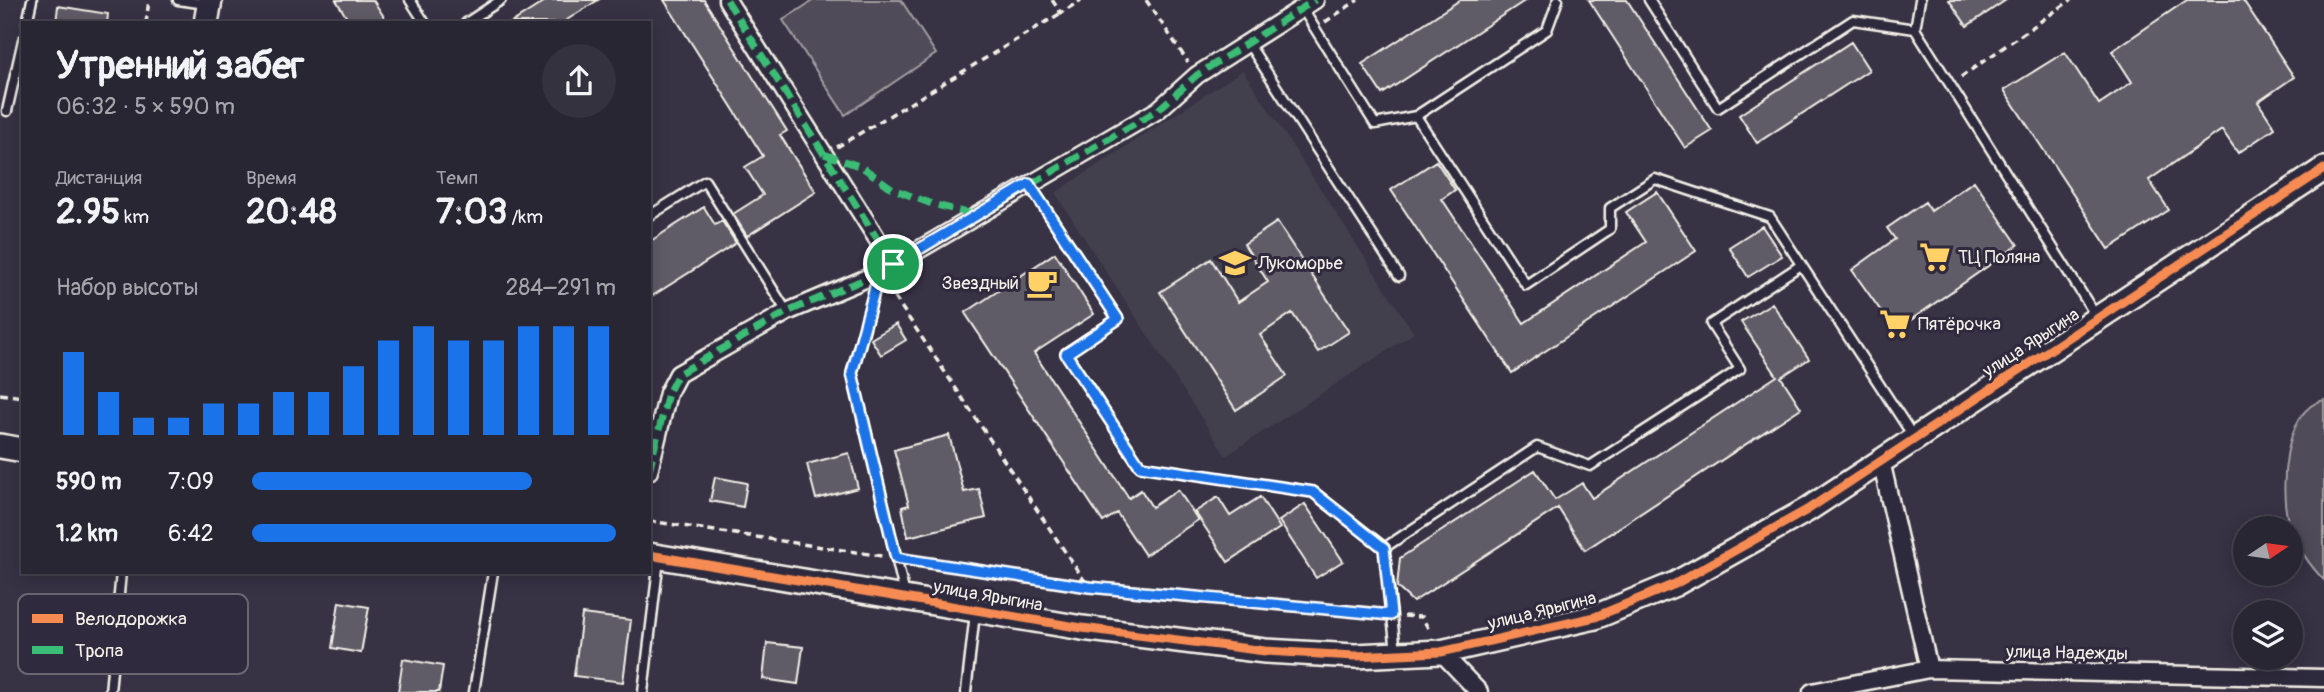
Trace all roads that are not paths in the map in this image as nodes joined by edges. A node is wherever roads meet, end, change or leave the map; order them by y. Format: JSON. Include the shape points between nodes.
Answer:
{"nodes":[{"id":1,"x":32,"y":0,"type":"edge"},
{"id":2,"x":178,"y":0,"type":"edge"},
{"id":3,"x":410,"y":0,"type":"edge"},
{"id":4,"x":501,"y":0,"type":"edge"},
{"id":5,"x":727,"y":0,"type":"edge"},
{"id":6,"x":1558,"y":0,"type":"edge"},
{"id":7,"x":1649,"y":0,"type":"edge"},
{"id":8,"x":1920,"y":0,"type":"edge"},
{"id":9,"x":1309,"y":4,"type":"edge"},
{"id":10,"x":209,"y":9,"type":"edge"},
{"id":11,"x":27,"y":21,"type":"edge"},
{"id":12,"x":424,"y":21,"type":"edge"},
{"id":13,"x":469,"y":21,"type":"edge"},
{"id":14,"x":1915,"y":29,"type":"junction"},
{"id":15,"x":1248,"y":43,"type":"junction"},
{"id":16,"x":21,"y":49,"type":"edge"},
{"id":17,"x":7,"y":111,"type":"dead end"},
{"id":18,"x":1416,"y":116,"type":"junction"},
{"id":19,"x":2324,"y":169,"type":"edge"},
{"id":20,"x":1029,"y":184,"type":"junction"},
{"id":21,"x":651,"y":215,"type":"edge"},
{"id":22,"x":1801,"y":265,"type":"junction"},
{"id":23,"x":886,"y":269,"type":"junction"},
{"id":24,"x":1399,"y":276,"type":"dead end"},
{"id":25,"x":787,"y":312,"type":"junction"},
{"id":26,"x":2097,"y":319,"type":"junction"},
{"id":27,"x":656,"y":416,"type":"edge"},
{"id":28,"x":1914,"y":438,"type":"junction"},
{"id":29,"x":0,"y":446,"type":"edge"},
{"id":30,"x":21,"y":450,"type":"edge"},
{"id":31,"x":651,"y":455,"type":"edge"},
{"id":32,"x":1881,"y":461,"type":"junction"},
{"id":33,"x":1384,"y":548,"type":"junction"},
{"id":34,"x":654,"y":555,"type":"edge"},
{"id":35,"x":121,"y":574,"type":"edge"},
{"id":36,"x":493,"y":574,"type":"edge"},
{"id":37,"x":119,"y":594,"type":"edge"},
{"id":38,"x":906,"y":598,"type":"junction"},
{"id":39,"x":975,"y":610,"type":"junction"},
{"id":40,"x":1441,"y":652,"type":"junction"},
{"id":41,"x":1396,"y":654,"type":"junction"},
{"id":42,"x":1929,"y":669,"type":"junction"},
{"id":43,"x":112,"y":674,"type":"edge"},
{"id":44,"x":2324,"y":678,"type":"edge"},
{"id":45,"x":110,"y":692,"type":"edge"},
{"id":46,"x":474,"y":692,"type":"edge"},
{"id":47,"x":643,"y":692,"type":"edge"},
{"id":48,"x":966,"y":692,"type":"edge"},
{"id":49,"x":1479,"y":692,"type":"edge"},
{"id":50,"x":1812,"y":692,"type":"edge"}],
"edges":[{"from":1,"to":11,"type":"lane"},
{"from":2,"to":10,"type":"lane"},
{"from":3,"to":12,"type":"lane"},
{"from":4,"to":13,"type":"lane"},
{"from":5,"to":23,"type":"street","via":[[824,155]]},
{"from":6,"to":18,"type":"lane","via":[[1547,30]]},
{"from":7,"to":14,"type":"lane","via":[[1718,108],[1853,20]]},
{"from":8,"to":14,"type":"lane"},
{"from":9,"to":15,"type":"street"},
{"from":9,"to":18,"type":"lane","via":[[1314,28],[1376,124]]},
{"from":14,"to":26,"type":"lane"},
{"from":15,"to":20,"type":"street","via":[[1197,75],[1158,110]]},
{"from":15,"to":24,"type":"lane"},
{"from":16,"to":17,"type":"lane"},
{"from":18,"to":22,"type":"lane","via":[[1526,285],[1610,229],[1610,208],[1655,178],[1770,218]]},
{"from":19,"to":26,"type":"street","name":"улица Ярыгина"},
{"from":20,"to":23,"type":"street"},
{"from":20,"to":33,"type":"lane","via":[[1118,319],[1066,354],[1140,466],[1313,492]]},
{"from":21,"to":25,"type":"lane","via":[[705,181]]},
{"from":22,"to":28,"type":"lane"},
{"from":22,"to":33,"type":"lane","via":[[1712,324],[1740,369],[1590,466],[1537,447]]},
{"from":23,"to":25,"type":"street"},
{"from":23,"to":38,"type":"lane","via":[[852,373]]},
{"from":25,"to":27,"type":"street","via":[[678,374]]},
{"from":26,"to":28,"type":"street","name":"улица Ярыгина"},
{"from":27,"to":31,"type":"street"},
{"from":28,"to":32,"type":"street","name":"улица Ярыгина"},
{"from":29,"to":30,"type":"street"},
{"from":32,"to":40,"type":"street","name":"улица Ярыгина","via":[[1807,510],[1675,584],[1595,617]]},
{"from":32,"to":42,"type":"street"},
{"from":33,"to":41,"type":"lane"},
{"from":34,"to":38,"type":"street","name":"улица Ярыгина"},
{"from":34,"to":47,"type":"lane"},
{"from":35,"to":37,"type":"lane"},
{"from":36,"to":46,"type":"lane"},
{"from":38,"to":39,"type":"street","name":"улица Ярыгина"},
{"from":39,"to":41,"type":"street","name":"улица Ярыгина","via":[[1265,651]]},
{"from":39,"to":48,"type":"lane"},
{"from":40,"to":41,"type":"street","name":"улица Ярыгина"},
{"from":40,"to":49,"type":"street"},
{"from":42,"to":44,"type":"street","name":"улица Надежды"},
{"from":42,"to":50,"type":"street","name":"улица Надежды"},
{"from":43,"to":45,"type":"lane"}]}
